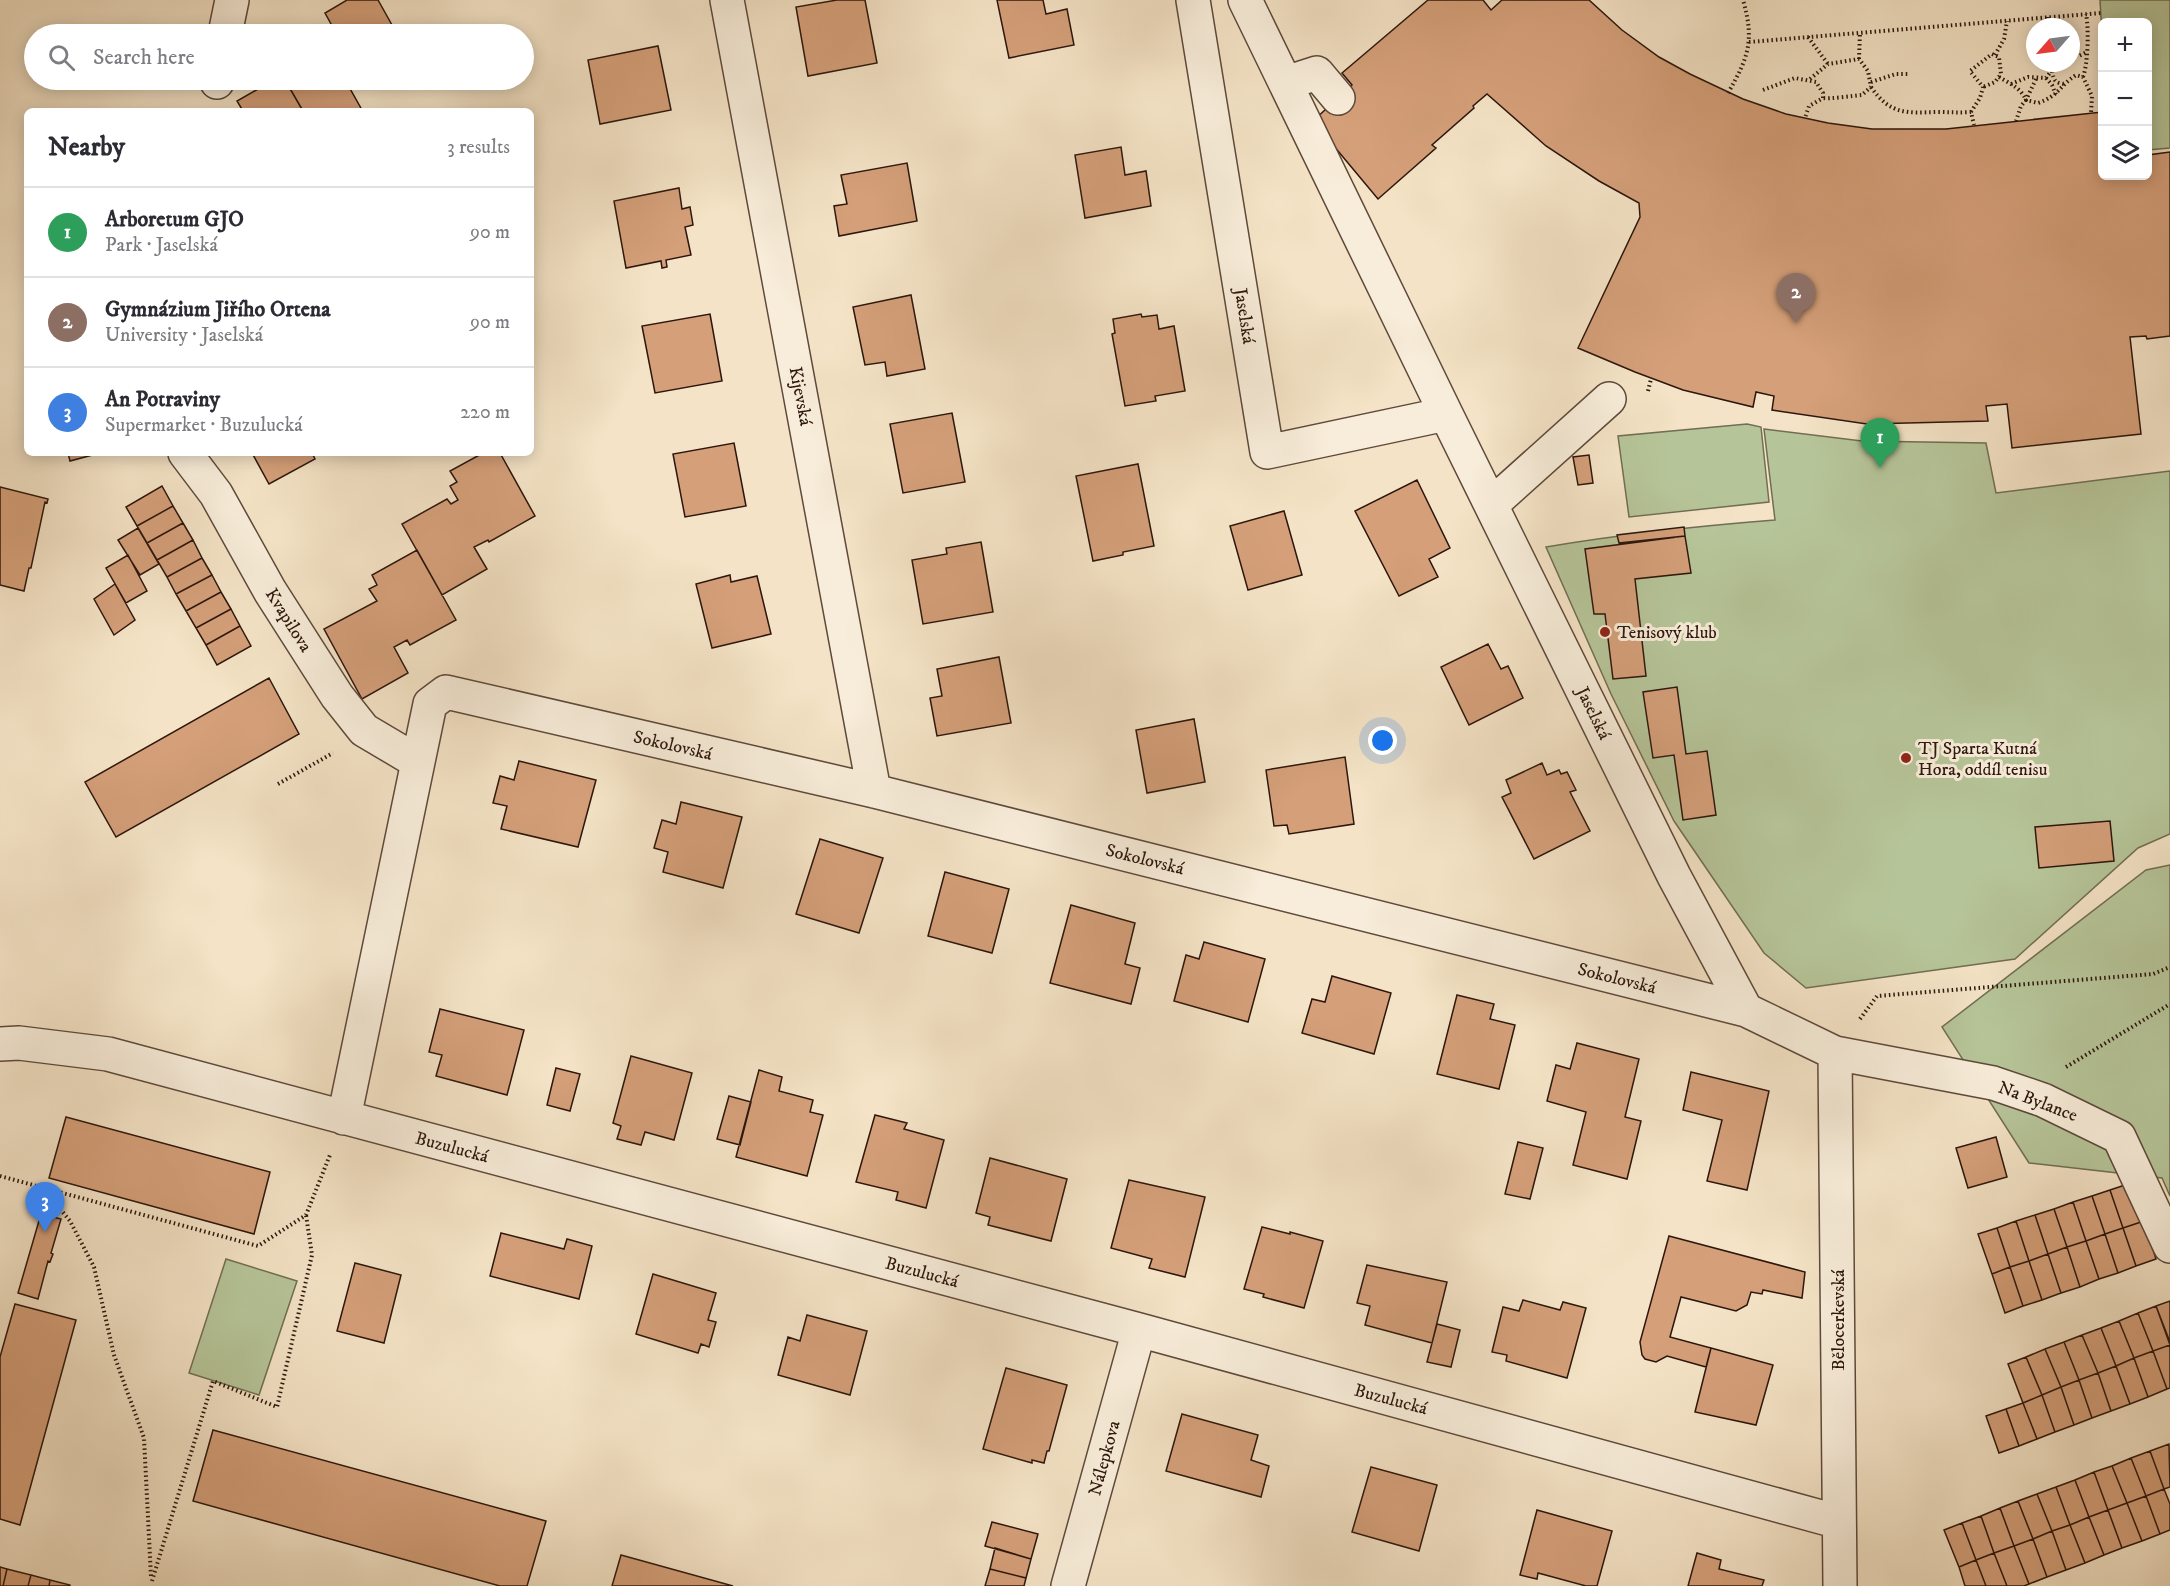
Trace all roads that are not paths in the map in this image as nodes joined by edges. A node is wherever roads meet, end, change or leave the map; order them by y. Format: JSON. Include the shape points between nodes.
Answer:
{"nodes":[{"id":1,"x":232,"y":0,"type":"edge"},
{"id":2,"x":727,"y":0,"type":"edge"},
{"id":3,"x":1193,"y":0,"type":"edge"},
{"id":4,"x":1245,"y":0,"type":"edge"},
{"id":5,"x":227,"y":24,"type":"edge"},
{"id":6,"x":1286,"y":83,"type":"junction"},
{"id":7,"x":1338,"y":98,"type":"dead end"},
{"id":8,"x":1609,"y":399,"type":"dead end"},
{"id":9,"x":1446,"y":414,"type":"junction"},
{"id":10,"x":187,"y":456,"type":"edge"},
{"id":11,"x":1491,"y":505,"type":"junction"},
{"id":12,"x":418,"y":762,"type":"junction"},
{"id":13,"x":874,"y":791,"type":"junction"},
{"id":14,"x":1746,"y":1010,"type":"junction"},
{"id":15,"x":0,"y":1044,"type":"edge"},
{"id":16,"x":1835,"y":1053,"type":"junction"},
{"id":17,"x":344,"y":1118,"type":"junction"},
{"id":18,"x":2170,"y":1246,"type":"edge"},
{"id":19,"x":1139,"y":1330,"type":"junction"},
{"id":20,"x":1839,"y":1522,"type":"junction"},
{"id":21,"x":1068,"y":1586,"type":"edge"},
{"id":22,"x":1840,"y":1586,"type":"edge"}],
"edges":[{"from":1,"to":5,"type":"street"},
{"from":2,"to":13,"type":"street","name":"Kijevská"},
{"from":3,"to":9,"type":"street","name":"Jaselská","via":[[1267,452]]},
{"from":4,"to":6,"type":"street","name":"Jaselská"},
{"from":6,"to":7,"type":"street","via":[[1317,73]]},
{"from":6,"to":9,"type":"street","name":"Jaselská"},
{"from":8,"to":11,"type":"street"},
{"from":9,"to":11,"type":"street","name":"Jaselská"},
{"from":10,"to":12,"type":"street","name":"Kvapilova","via":[[216,494],[270,591],[337,696],[364,730]]},
{"from":11,"to":14,"type":"street","name":"Jaselská","via":[[1674,876]]},
{"from":12,"to":13,"type":"street","name":"Sokolovská","via":[[430,704],[446,692]]},
{"from":12,"to":17,"type":"street"},
{"from":13,"to":14,"type":"street","name":"Sokolovská"},
{"from":14,"to":16,"type":"street","name":"Sokolovská"},
{"from":15,"to":17,"type":"street","name":"Buzulucká","via":[[108,1054]]},
{"from":16,"to":18,"type":"street","name":"Na Bylance","via":[[1993,1083],[2043,1100],[2120,1137]]},
{"from":16,"to":20,"type":"street","name":"Bělocerkevská"},
{"from":17,"to":19,"type":"street","name":"Buzulucká"},
{"from":19,"to":20,"type":"street","name":"Buzulucká"},
{"from":19,"to":21,"type":"street","name":"Nálepkova"},
{"from":20,"to":22,"type":"street","name":"Bělocerkevská"}]}
